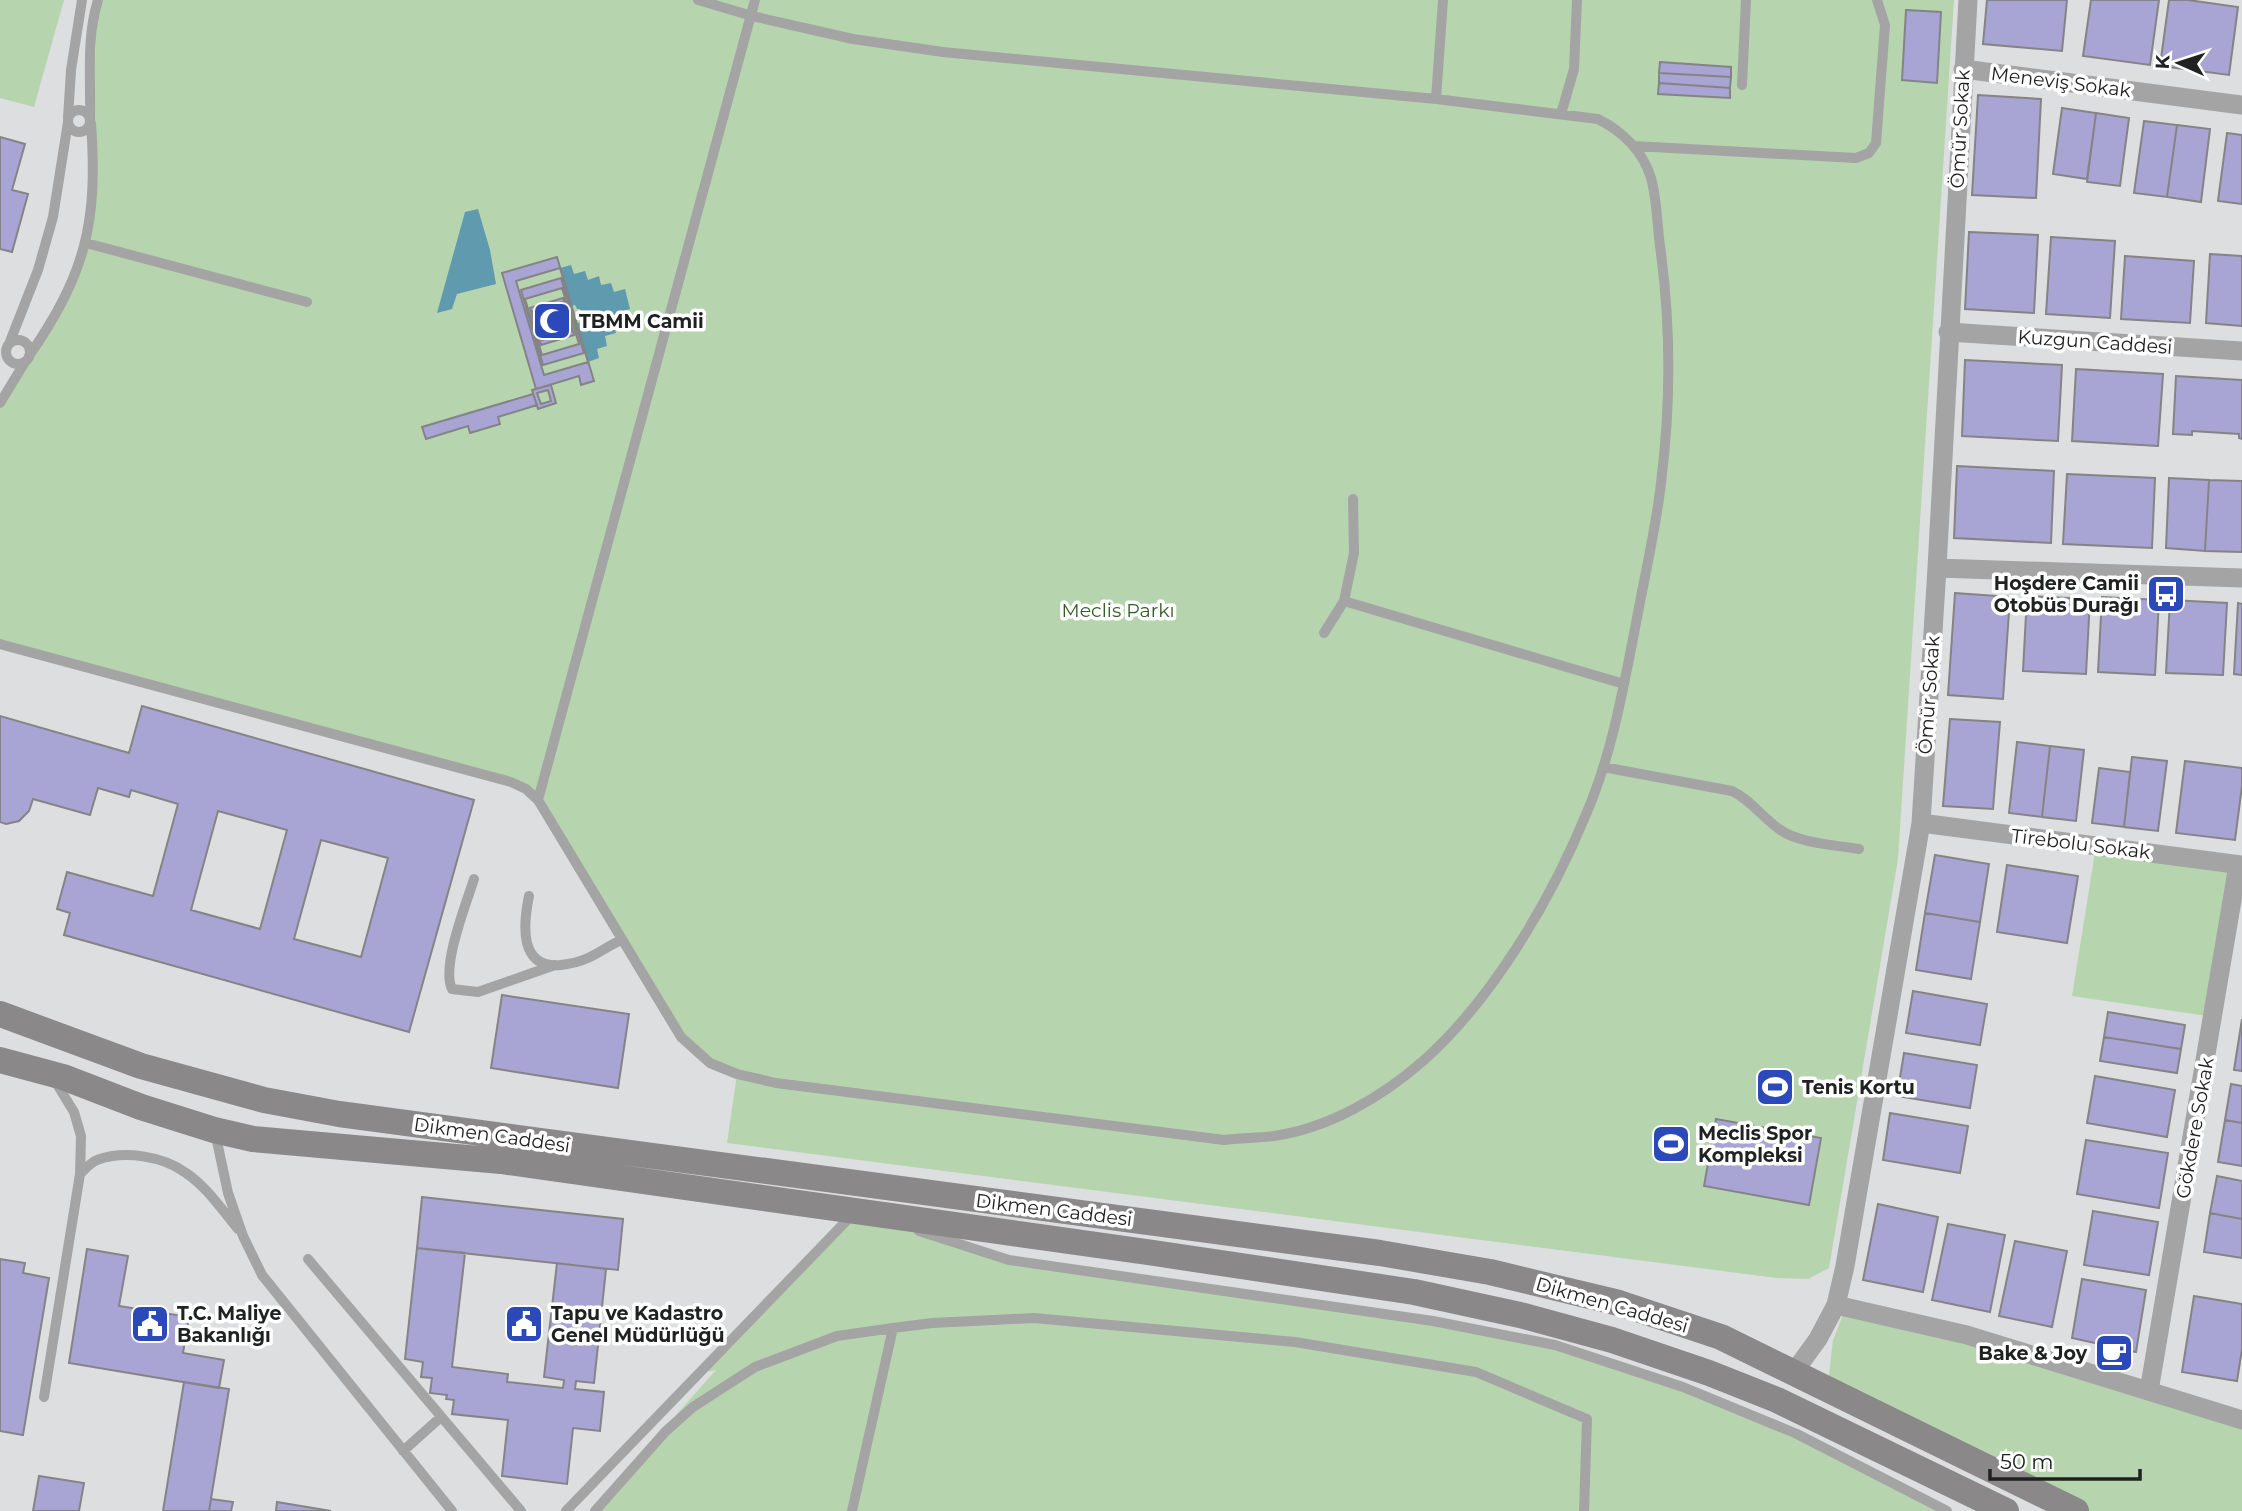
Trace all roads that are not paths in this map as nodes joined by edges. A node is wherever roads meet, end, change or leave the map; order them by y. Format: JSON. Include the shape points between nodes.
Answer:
{"nodes":[{"id":1,"x":82,"y":0,"type":"edge"},
{"id":2,"x":98,"y":0,"type":"edge"},
{"id":3,"x":698,"y":0,"type":"edge"},
{"id":4,"x":755,"y":0,"type":"edge"},
{"id":5,"x":1443,"y":0,"type":"edge"},
{"id":6,"x":1577,"y":0,"type":"edge"},
{"id":7,"x":1746,"y":0,"type":"edge"},
{"id":8,"x":1877,"y":0,"type":"edge"},
{"id":9,"x":1968,"y":0,"type":"edge"},
{"id":10,"x":752,"y":16,"type":"junction"},
{"id":11,"x":1963,"y":69,"type":"junction"},
{"id":12,"x":1742,"y":85,"type":"dead end"},
{"id":13,"x":1436,"y":99,"type":"junction"},
{"id":14,"x":2242,"y":105,"type":"edge"},
{"id":15,"x":1561,"y":114,"type":"junction"},
{"id":16,"x":68,"y":120,"type":"junction"},
{"id":17,"x":90,"y":121,"type":"junction"},
{"id":18,"x":1634,"y":146,"type":"junction"},
{"id":19,"x":86,"y":243,"type":"junction"},
{"id":20,"x":307,"y":302,"type":"dead end"},
{"id":21,"x":1948,"y":332,"type":"junction"},
{"id":22,"x":7,"y":347,"type":"junction"},
{"id":23,"x":2242,"y":351,"type":"edge"},
{"id":24,"x":27,"y":359,"type":"junction"},
{"id":25,"x":0,"y":362,"type":"edge"},
{"id":26,"x":0,"y":402,"type":"edge"},
{"id":27,"x":1353,"y":499,"type":"dead end"},
{"id":28,"x":1937,"y":568,"type":"junction"},
{"id":29,"x":2242,"y":578,"type":"edge"},
{"id":30,"x":1344,"y":601,"type":"junction"},
{"id":31,"x":1324,"y":633,"type":"dead end"},
{"id":32,"x":0,"y":645,"type":"edge"},
{"id":33,"x":1624,"y":684,"type":"junction"},
{"id":34,"x":1604,"y":767,"type":"junction"},
{"id":35,"x":538,"y":800,"type":"junction"},
{"id":36,"x":1921,"y":823,"type":"junction"},
{"id":37,"x":1859,"y":849,"type":"dead end"},
{"id":38,"x":2240,"y":865,"type":"edge"},
{"id":39,"x":474,"y":879,"type":"dead end"},
{"id":40,"x":529,"y":896,"type":"dead end"},
{"id":41,"x":621,"y":940,"type":"junction"},
{"id":42,"x":555,"y":965,"type":"junction"},
{"id":43,"x":0,"y":1014,"type":"edge"},
{"id":44,"x":1,"y":1061,"type":"edge"},
{"id":45,"x":49,"y":1073,"type":"junction"},
{"id":46,"x":227,"y":1090,"type":"junction"},
{"id":47,"x":264,"y":1100,"type":"junction"},
{"id":48,"x":214,"y":1130,"type":"junction"},
{"id":49,"x":253,"y":1139,"type":"junction"},
{"id":50,"x":80,"y":1174,"type":"junction"},
{"id":51,"x":857,"y":1211,"type":"junction"},
{"id":52,"x":243,"y":1236,"type":"junction"},
{"id":53,"x":307,"y":1259,"type":"dead end"},
{"id":54,"x":1836,"y":1305,"type":"junction"},
{"id":55,"x":893,"y":1328,"type":"junction"},
{"id":56,"x":1794,"y":1372,"type":"junction"},
{"id":57,"x":2149,"y":1391,"type":"junction"},
{"id":58,"x":44,"y":1397,"type":"dead end"},
{"id":59,"x":1777,"y":1400,"type":"junction"},
{"id":60,"x":441,"y":1417,"type":"junction"},
{"id":61,"x":2242,"y":1420,"type":"edge"},
{"id":62,"x":403,"y":1451,"type":"junction"},
{"id":63,"x":453,"y":1511,"type":"edge"},
{"id":64,"x":520,"y":1511,"type":"edge"},
{"id":65,"x":566,"y":1511,"type":"edge"},
{"id":66,"x":595,"y":1511,"type":"edge"},
{"id":67,"x":852,"y":1511,"type":"edge"},
{"id":68,"x":1584,"y":1511,"type":"edge"},
{"id":69,"x":1947,"y":1511,"type":"edge"},
{"id":70,"x":2006,"y":1511,"type":"edge"},
{"id":71,"x":2077,"y":1511,"type":"edge"}],
"edges":[{"from":1,"to":16,"type":"lane"},
{"from":2,"to":17,"type":"lane","via":[[91,43]]},
{"from":3,"to":10,"type":"lane"},
{"from":4,"to":10,"type":"lane"},
{"from":5,"to":13,"type":"lane"},
{"from":6,"to":15,"type":"lane","via":[[1574,69]]},
{"from":7,"to":12,"type":"lane"},
{"from":8,"to":18,"type":"lane","via":[[1885,25],[1876,143],[1869,153],[1856,158]]},
{"from":9,"to":11,"type":"street","name":"Ömür Sokak"},
{"from":10,"to":13,"type":"lane","via":[[853,39],[943,52]]},
{"from":10,"to":35,"type":"lane"},
{"from":11,"to":14,"type":"street","name":"Meneviş Sokak"},
{"from":11,"to":21,"type":"street","name":"Ömür Sokak"},
{"from":13,"to":15,"type":"lane"},
{"from":15,"to":18,"type":"lane","via":[[1598,119]]},
{"from":16,"to":17,"type":"lane","via":[[77,132],[84,131]]},
{"from":16,"to":17,"type":"lane","via":[[72,111],[80,109]]},
{"from":16,"to":22,"type":"lane","via":[[53,217],[38,270]]},
{"from":17,"to":19,"type":"lane","via":[[93,195]]},
{"from":18,"to":33,"type":"lane","via":[[1650,177],[1666,288],[1669,352],[1661,486]]},
{"from":19,"to":20,"type":"lane"},
{"from":19,"to":24,"type":"lane","via":[[56,315]]},
{"from":21,"to":23,"type":"street","name":"Kuzgun Caddesi"},
{"from":21,"to":28,"type":"street","name":"Ömür Sokak"},
{"from":22,"to":24,"type":"lane","via":[[10,362],[17,365]]},
{"from":22,"to":24,"type":"lane","via":[[16,340],[24,342],[29,348]]},
{"from":22,"to":25,"type":"lane"},
{"from":24,"to":26,"type":"lane"},
{"from":27,"to":30,"type":"lane","via":[[1354,553]]},
{"from":28,"to":29,"type":"street"},
{"from":28,"to":36,"type":"street","name":"Ömür Sokak"},
{"from":30,"to":31,"type":"lane"},
{"from":30,"to":33,"type":"lane"},
{"from":32,"to":35,"type":"lane","via":[[511,782]]},
{"from":33,"to":34,"type":"lane"},
{"from":34,"to":37,"type":"lane","via":[[1732,790],[1791,837]]},
{"from":34,"to":41,"type":"lane","via":[[1569,855],[1540,907],[1481,997],[1449,1034],[1397,1083],[1360,1105],[1322,1124],[1276,1135],[1224,1140],[776,1083],[737,1074],[710,1063],[681,1037]]},
{"from":35,"to":41,"type":"lane"},
{"from":36,"to":38,"type":"street","name":"Tirebolu Sokak"},
{"from":36,"to":54,"type":"street","name":"Ömür Sokak"},
{"from":38,"to":57,"type":"street","name":"Gökdere Sokak"},
{"from":39,"to":42,"type":"lane","via":[[449,960],[452,989],[478,992]]},
{"from":40,"to":42,"type":"lane","via":[[527,948],[539,962]]},
{"from":41,"to":42,"type":"lane","via":[[572,964]]},
{"from":43,"to":46,"type":"main road","name":"Dikmen Caddesi","via":[[141,1066]]},
{"from":44,"to":45,"type":"main road","name":"Dikmen Caddesi"},
{"from":45,"to":48,"type":"main road","name":"Dikmen Caddesi"},
{"from":45,"to":50,"type":"lane","via":[[74,1112],[81,1136]]},
{"from":46,"to":47,"type":"main road","name":"Dikmen Caddesi"},
{"from":46,"to":48,"type":"main road"},
{"from":47,"to":49,"type":"main road"},
{"from":47,"to":56,"type":"main road","name":"Dikmen Caddesi","via":[[339,1114],[1366,1251],[1490,1272],[1619,1303],[1721,1337]]},
{"from":48,"to":49,"type":"main road","name":"Dikmen Caddesi"},
{"from":48,"to":52,"type":"lane"},
{"from":49,"to":51,"type":"main road","name":"Dikmen Caddesi","via":[[500,1161]]},
{"from":50,"to":52,"type":"lane","via":[[94,1161],[114,1155],[160,1161],[185,1172],[201,1186]]},
{"from":50,"to":58,"type":"lane"},
{"from":51,"to":59,"type":"main road","name":"Dikmen Caddesi","via":[[1414,1292],[1612,1340]]},
{"from":51,"to":65,"type":"lane"},
{"from":51,"to":69,"type":"lane","via":[[1009,1261],[1433,1321],[1555,1345],[1683,1387],[1797,1434]]},
{"from":52,"to":62,"type":"lane","via":[[262,1275]]},
{"from":53,"to":60,"type":"lane"},
{"from":54,"to":56,"type":"street","name":"Ömür Sokak"},
{"from":54,"to":57,"type":"street","via":[[1967,1335]]},
{"from":55,"to":66,"type":"lane","via":[[837,1336],[755,1367],[693,1407],[666,1431]]},
{"from":55,"to":67,"type":"lane"},
{"from":55,"to":68,"type":"lane","via":[[1034,1318],[1295,1342],[1476,1373],[1587,1419]]},
{"from":56,"to":59,"type":"main road"},
{"from":56,"to":71,"type":"main road","name":"Dikmen Caddesi"},
{"from":57,"to":61,"type":"street"},
{"from":59,"to":70,"type":"main road","name":"Dikmen Caddesi"},
{"from":60,"to":62,"type":"lane"},
{"from":60,"to":64,"type":"lane"},
{"from":62,"to":63,"type":"lane"}]}
